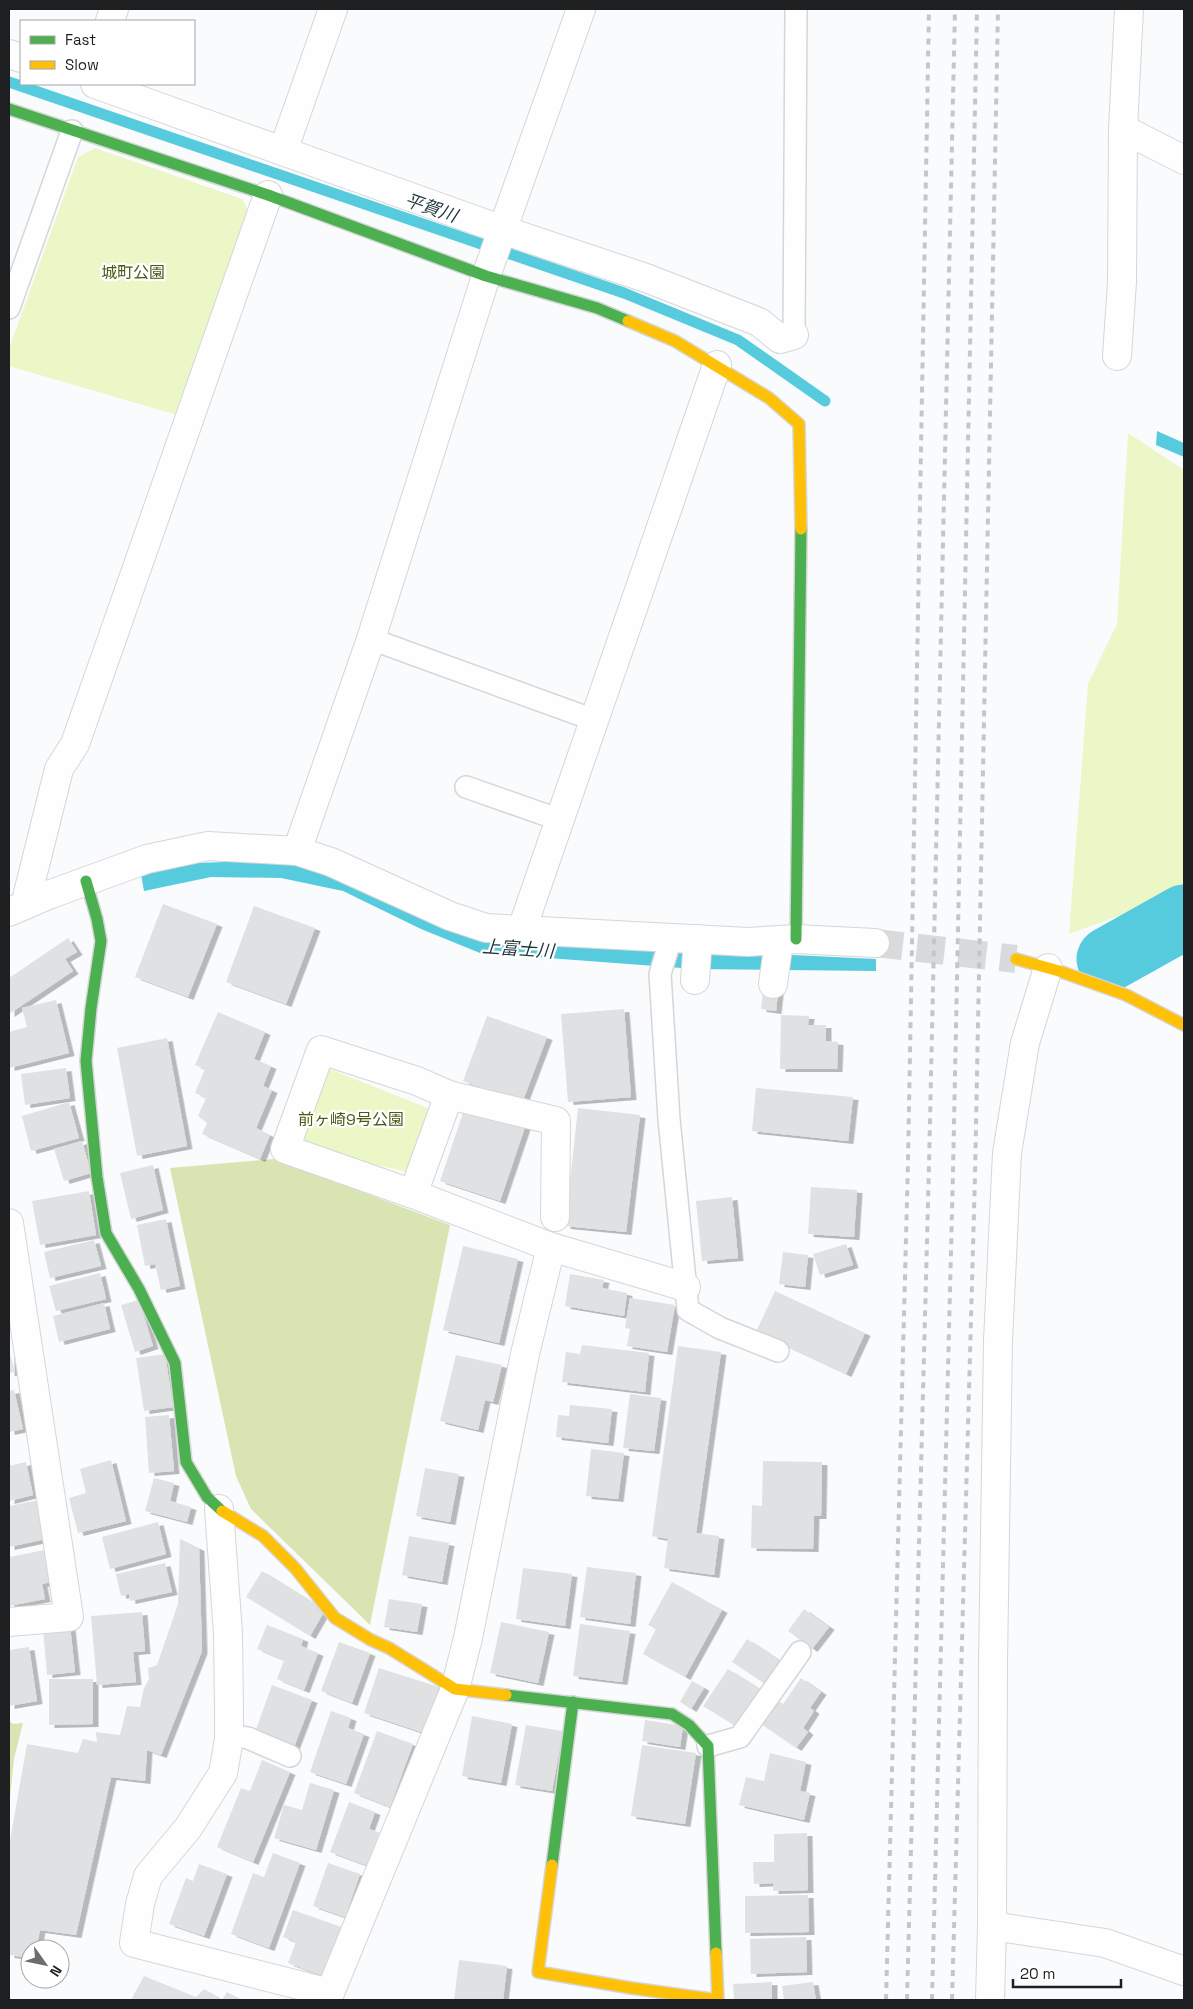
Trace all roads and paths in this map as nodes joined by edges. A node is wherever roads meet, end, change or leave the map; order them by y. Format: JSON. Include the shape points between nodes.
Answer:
{"nodes":[{"id":1,"x":333,"y":9,"type":"edge"},
{"id":2,"x":581,"y":9,"type":"edge"},
{"id":3,"x":796,"y":9,"type":"edge"},
{"id":4,"x":1128,"y":9,"type":"edge"},
{"id":5,"x":97,"y":85,"type":"edge"},
{"id":6,"x":9,"y":109,"type":"edge"},
{"id":7,"x":1123,"y":129,"type":"junction"},
{"id":8,"x":72,"y":131,"type":"junction"},
{"id":9,"x":283,"y":151,"type":"junction"},
{"id":10,"x":1184,"y":160,"type":"edge"},
{"id":11,"x":268,"y":195,"type":"junction"},
{"id":12,"x":503,"y":230,"type":"junction"},
{"id":13,"x":486,"y":276,"type":"junction"},
{"id":14,"x":9,"y":308,"type":"edge"},
{"id":15,"x":794,"y":335,"type":"joint"},
{"id":16,"x":1117,"y":356,"type":"dead end"},
{"id":17,"x":717,"y":365,"type":"junction"},
{"id":18,"x":370,"y":638,"type":"junction"},
{"id":19,"x":594,"y":720,"type":"junction"},
{"id":20,"x":466,"y":787,"type":"dead end"},
{"id":21,"x":560,"y":820,"type":"junction"},
{"id":22,"x":297,"y":851,"type":"junction"},
{"id":23,"x":86,"y":881,"type":"junction"},
{"id":24,"x":17,"y":909,"type":"edge"},
{"id":25,"x":522,"y":929,"type":"junction"},
{"id":26,"x":689,"y":940,"type":"junction"},
{"id":27,"x":785,"y":942,"type":"junction"},
{"id":28,"x":875,"y":943,"type":"tunnel mouth"},
{"id":29,"x":1016,"y":959,"type":"tunnel mouth"},
{"id":30,"x":1048,"y":968,"type":"junction"},
{"id":31,"x":695,"y":980,"type":"dead end"},
{"id":32,"x":773,"y":984,"type":"dead end"},
{"id":33,"x":1184,"y":1025,"type":"edge"},
{"id":34,"x":450,"y":1094,"type":"junction"},
{"id":35,"x":413,"y":1194,"type":"junction"},
{"id":36,"x":556,"y":1217,"type":"dead end"},
{"id":37,"x":9,"y":1223,"type":"edge"},
{"id":38,"x":551,"y":1247,"type":"junction"},
{"id":39,"x":686,"y":1287,"type":"junction"},
{"id":40,"x":778,"y":1351,"type":"dead end"},
{"id":41,"x":219,"y":1509,"type":"junction"},
{"id":42,"x":9,"y":1622,"type":"edge"},
{"id":43,"x":800,"y":1652,"type":"dead end"},
{"id":44,"x":455,"y":1689,"type":"junction"},
{"id":45,"x":573,"y":1702,"type":"junction"},
{"id":46,"x":229,"y":1735,"type":"junction"},
{"id":47,"x":708,"y":1746,"type":"junction"},
{"id":48,"x":290,"y":1756,"type":"dead end"},
{"id":49,"x":992,"y":1926,"type":"junction"},
{"id":50,"x":1184,"y":1971,"type":"edge"},
{"id":51,"x":329,"y":1996,"type":"edge"},
{"id":52,"x":718,"y":2000,"type":"edge"},
{"id":53,"x":990,"y":2000,"type":"edge"}],
"edges":[{"from":1,"to":9,"type":"street"},
{"from":2,"to":12,"type":"street"},
{"from":3,"to":15,"type":"lane"},
{"from":4,"to":7,"type":"street"},
{"from":5,"to":9,"type":"street"},
{"from":6,"to":8,"type":"street"},
{"from":7,"to":10,"type":"street"},
{"from":7,"to":16,"type":"street","via":[[1122,282]]},
{"from":8,"to":11,"type":"street"},
{"from":8,"to":14,"type":"lane"},
{"from":9,"to":12,"type":"street"},
{"from":11,"to":13,"type":"street"},
{"from":11,"to":24,"type":"street","via":[[75,744],[59,769]]},
{"from":12,"to":13,"type":"street"},
{"from":12,"to":15,"type":"street","via":[[646,278],[759,322],[780,339]]},
{"from":13,"to":17,"type":"street","via":[[597,308],[675,341]]},
{"from":13,"to":18,"type":"street"},
{"from":17,"to":19,"type":"street"},
{"from":17,"to":27,"type":"street","via":[[769,398],[799,424],[801,553]]},
{"from":18,"to":19,"type":"lane"},
{"from":18,"to":22,"type":"street"},
{"from":19,"to":21,"type":"street"},
{"from":20,"to":21,"type":"lane"},
{"from":21,"to":25,"type":"street"},
{"from":22,"to":23,"type":"street","via":[[208,846],[147,859]]},
{"from":22,"to":25,"type":"street","via":[[332,862],[450,916],[486,928]]},
{"from":23,"to":24,"type":"street"},
{"from":23,"to":41,"type":"street","via":[[101,941],[86,1061],[106,1233],[139,1289],[175,1363],[186,1462],[207,1497]]},
{"from":25,"to":26,"type":"street"},
{"from":26,"to":27,"type":"street"},
{"from":26,"to":31,"type":"street"},
{"from":26,"to":39,"type":"lane","via":[[660,974],[669,1119]]},
{"from":27,"to":28,"type":"street"},
{"from":27,"to":32,"type":"street"},
{"from":29,"to":30,"type":"street"},
{"from":30,"to":33,"type":"street","via":[[1126,995]]},
{"from":30,"to":49,"type":"street","via":[[1025,1043],[1008,1153],[998,1341],[992,1672]]},
{"from":34,"to":35,"type":"street"},
{"from":34,"to":35,"type":"street","via":[[321,1050],[285,1149]]},
{"from":34,"to":36,"type":"street","via":[[556,1121],[551,1170]]},
{"from":35,"to":38,"type":"street"},
{"from":37,"to":42,"type":"street","via":[[69,1617]]},
{"from":38,"to":39,"type":"street"},
{"from":38,"to":44,"type":"street","via":[[525,1354]]},
{"from":39,"to":40,"type":"lane","via":[[688,1310],[720,1328]]},
{"from":41,"to":44,"type":"street","via":[[263,1536],[335,1618]]},
{"from":41,"to":46,"type":"street","via":[[228,1633]]},
{"from":43,"to":47,"type":"lane","via":[[740,1737]]},
{"from":44,"to":45,"type":"street"},
{"from":44,"to":51,"type":"street"},
{"from":45,"to":47,"type":"street","via":[[672,1714],[689,1725]]},
{"from":45,"to":52,"type":"street","via":[[538,1972]]},
{"from":46,"to":48,"type":"lane","via":[[248,1738]]},
{"from":46,"to":51,"type":"street","via":[[223,1772],[188,1828],[148,1876],[134,1943]]},
{"from":47,"to":52,"type":"street"},
{"from":49,"to":50,"type":"street","via":[[1104,1943]]},
{"from":49,"to":53,"type":"street"}]}
